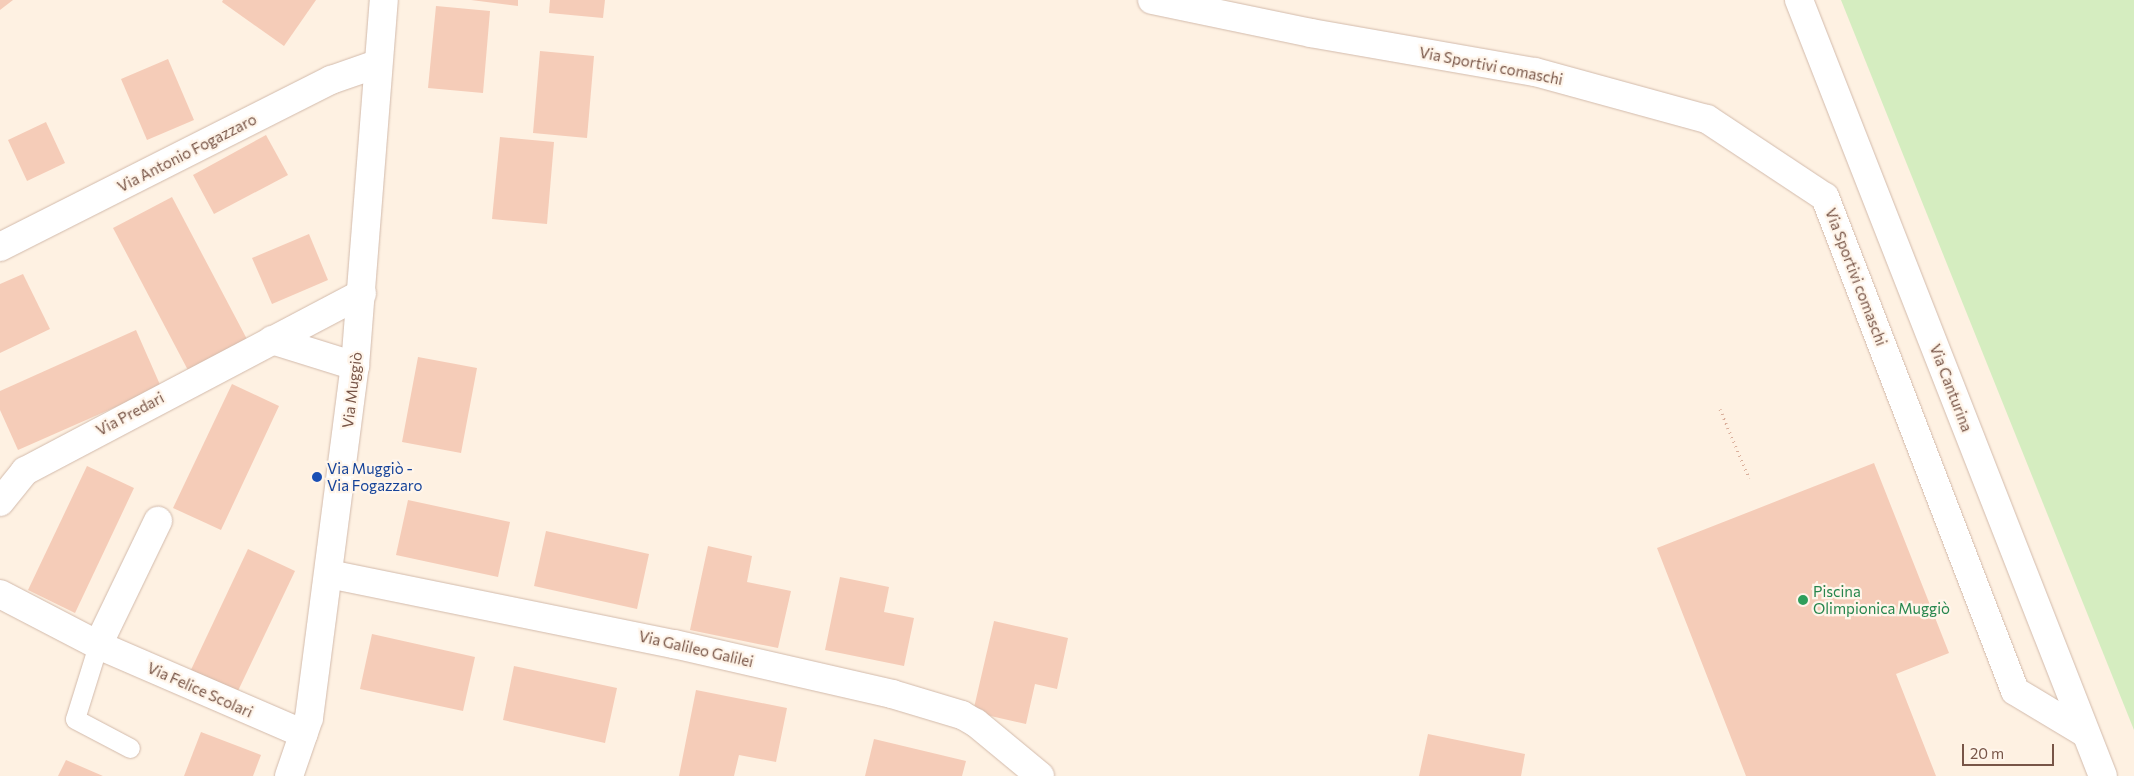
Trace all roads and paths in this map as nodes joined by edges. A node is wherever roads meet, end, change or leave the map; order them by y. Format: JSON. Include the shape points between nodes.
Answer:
{"nodes":[{"id":1,"x":384,"y":0,"type":"edge"},
{"id":2,"x":1152,"y":0,"type":"edge"},
{"id":3,"x":1799,"y":0,"type":"edge"},
{"id":4,"x":377,"y":64,"type":"junction"},
{"id":5,"x":0,"y":247,"type":"edge"},
{"id":6,"x":362,"y":293,"type":"junction"},
{"id":7,"x":272,"y":340,"type":"junction"},
{"id":8,"x":355,"y":366,"type":"junction"},
{"id":9,"x":1720,"y":409,"type":"dead end"},
{"id":10,"x":1749,"y":478,"type":"dead end"},
{"id":11,"x":0,"y":502,"type":"edge"},
{"id":12,"x":158,"y":521,"type":"dead end"},
{"id":13,"x":329,"y":574,"type":"junction"},
{"id":14,"x":0,"y":594,"type":"edge"},
{"id":15,"x":98,"y":645,"type":"junction"},
{"id":16,"x":2085,"y":733,"type":"junction"},
{"id":17,"x":304,"y":734,"type":"junction"},
{"id":18,"x":130,"y":748,"type":"dead end"},
{"id":19,"x":289,"y":776,"type":"edge"},
{"id":20,"x":1040,"y":776,"type":"edge"},
{"id":21,"x":2103,"y":776,"type":"edge"}],
"edges":[{"from":1,"to":4,"type":"street","name":"Via Muggiò"},
{"from":2,"to":16,"type":"street","name":"Via Sportivi comaschi","via":[[1311,33],[1535,72],[1707,119],[1825,197],[2015,691]]},
{"from":3,"to":16,"type":"street","name":"Via Canturina"},
{"from":4,"to":5,"type":"street","name":"Via Antonio Fogazzaro","via":[[331,80]]},
{"from":4,"to":6,"type":"street","name":"Via Muggiò"},
{"from":6,"to":7,"type":"street","name":"Via Predari"},
{"from":6,"to":8,"type":"street","name":"Via Muggiò"},
{"from":7,"to":8,"type":"street"},
{"from":7,"to":11,"type":"street","name":"Via Predari","via":[[25,471]]},
{"from":8,"to":13,"type":"street","name":"Via Muggiò"},
{"from":9,"to":10,"type":"path"},
{"from":12,"to":15,"type":"street"},
{"from":13,"to":17,"type":"street","name":"Via Muggiò"},
{"from":13,"to":20,"type":"street","name":"Via Galileo Galilei","via":[[674,644],[892,694],[969,719],[990,732]]},
{"from":14,"to":15,"type":"street","name":"Via Felice Scolari"},
{"from":15,"to":17,"type":"street","name":"Via Felice Scolari"},
{"from":15,"to":18,"type":"lane","via":[[75,720]]},
{"from":16,"to":21,"type":"street","name":"Via Canturina"},
{"from":17,"to":19,"type":"street","name":"Via Muggiò"}]}
